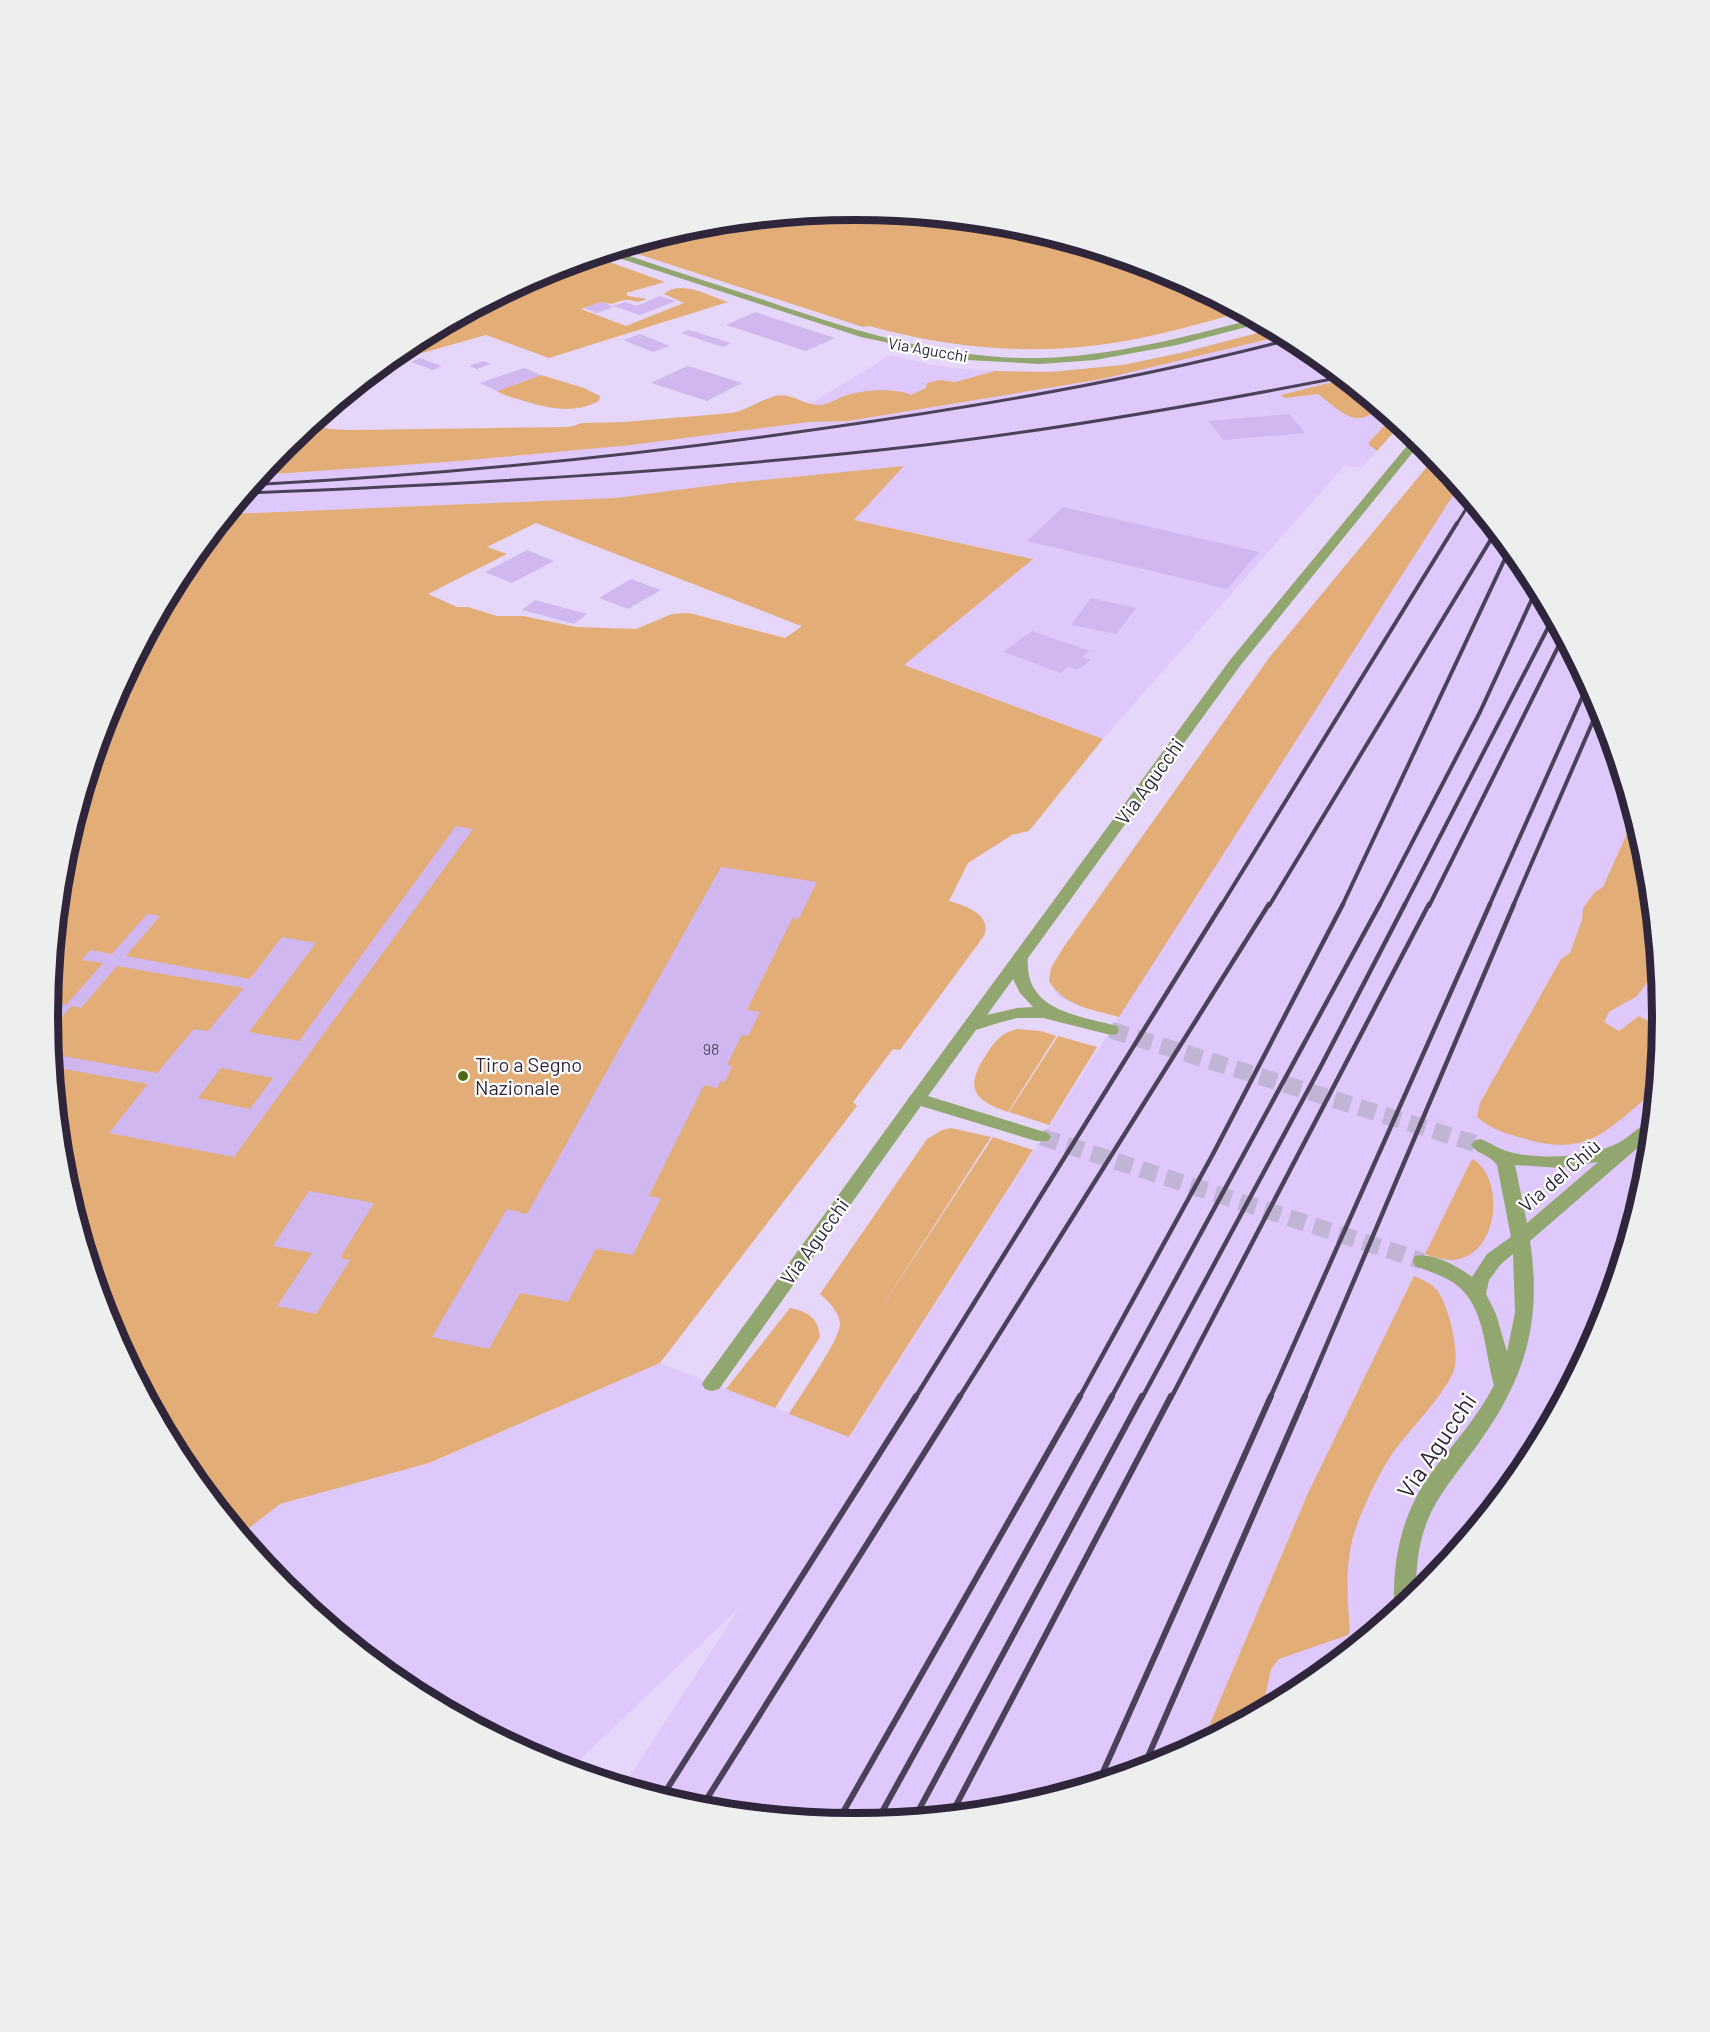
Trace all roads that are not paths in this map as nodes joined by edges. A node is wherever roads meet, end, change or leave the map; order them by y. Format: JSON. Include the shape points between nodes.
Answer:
{"nodes":[{"id":1,"x":619,"y":256,"type":"edge"},
{"id":2,"x":1248,"y":323,"type":"edge"},
{"id":3,"x":1412,"y":447,"type":"edge"},
{"id":4,"x":1020,"y":958,"type":"junction"},
{"id":5,"x":1050,"y":1013,"type":"junction"},
{"id":6,"x":969,"y":1027,"type":"junction"},
{"id":7,"x":1111,"y":1030,"type":"tunnel mouth"},
{"id":8,"x":917,"y":1098,"type":"junction"},
{"id":9,"x":1643,"y":1134,"type":"edge"},
{"id":10,"x":1042,"y":1137,"type":"tunnel mouth"},
{"id":11,"x":1628,"y":1144,"type":"junction"},
{"id":12,"x":1480,"y":1145,"type":"tunnel mouth"},
{"id":13,"x":1502,"y":1157,"type":"junction"},
{"id":14,"x":1519,"y":1240,"type":"junction"},
{"id":15,"x":1422,"y":1262,"type":"tunnel mouth"},
{"id":16,"x":1477,"y":1294,"type":"junction"},
{"id":17,"x":712,"y":1384,"type":"dead end"},
{"id":18,"x":1503,"y":1385,"type":"junction"},
{"id":19,"x":1405,"y":1592,"type":"edge"}],
"edges":[{"from":1,"to":2,"type":"street","name":"Via Agucchi","via":[[870,338],[969,357],[1038,361],[1100,356]]},
{"from":3,"to":4,"type":"street","name":"Via Agucchi","via":[[1235,663]]},
{"from":4,"to":5,"type":"street","via":[[1020,983]]},
{"from":4,"to":6,"type":"street","name":"Via Agucchi"},
{"from":5,"to":6,"type":"street","via":[[1014,1013]]},
{"from":5,"to":7,"type":"street"},
{"from":6,"to":8,"type":"street","name":"Via Agucchi"},
{"from":8,"to":10,"type":"street"},
{"from":8,"to":17,"type":"street","name":"Via Agucchi"},
{"from":9,"to":11,"type":"street","name":"Via del Chiù"},
{"from":11,"to":13,"type":"street","name":"Via del Chiù","via":[[1567,1164]]},
{"from":11,"to":14,"type":"street","name":"Via del Chiù"},
{"from":12,"to":13,"type":"street"},
{"from":13,"to":14,"type":"street","name":"Via Agucchi"},
{"from":14,"to":16,"type":"street","via":[[1486,1268]]},
{"from":14,"to":18,"type":"street","name":"Via Agucchi","via":[[1525,1310],[1518,1346]]},
{"from":15,"to":16,"type":"street","name":"Via Agucchi","via":[[1453,1274]]},
{"from":16,"to":18,"type":"street","name":"Via Agucchi","via":[[1488,1318]]},
{"from":18,"to":19,"type":"street","name":"Via Agucchi","via":[[1474,1434],[1433,1487],[1419,1514],[1404,1568]]}]}
